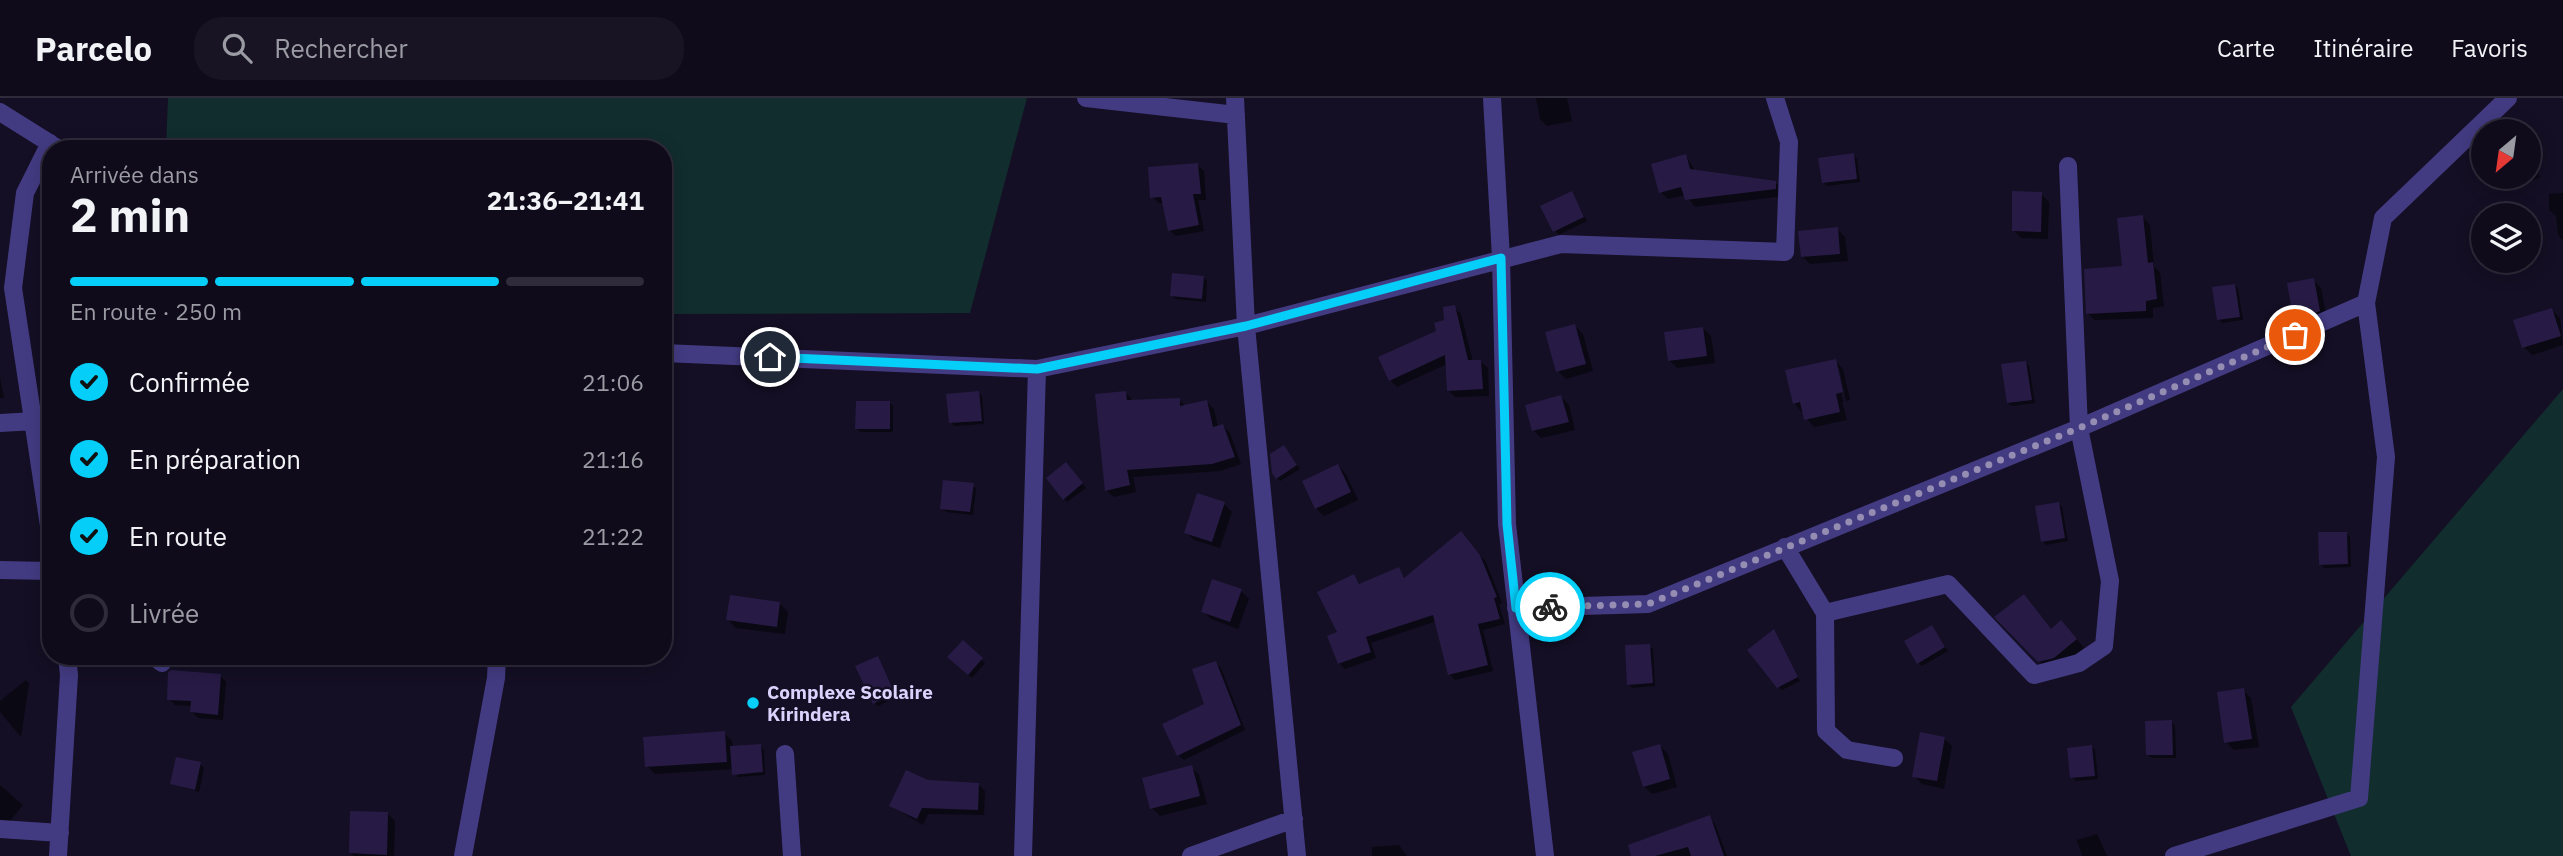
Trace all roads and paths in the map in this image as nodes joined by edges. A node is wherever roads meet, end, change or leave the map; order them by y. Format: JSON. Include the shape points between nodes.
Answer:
{"nodes":[{"id":1,"x":1086,"y":98,"type":"edge"},
{"id":2,"x":1492,"y":98,"type":"edge"},
{"id":3,"x":1775,"y":98,"type":"edge"},
{"id":4,"x":2508,"y":98,"type":"edge"},
{"id":5,"x":1235,"y":106,"type":"edge"},
{"id":6,"x":0,"y":113,"type":"edge"},
{"id":7,"x":44,"y":140,"type":"edge"},
{"id":8,"x":42,"y":165,"type":"edge"},
{"id":9,"x":2068,"y":166,"type":"dead end"},
{"id":10,"x":1501,"y":258,"type":"junction"},
{"id":11,"x":2366,"y":303,"type":"junction"},
{"id":12,"x":1246,"y":326,"type":"junction"},
{"id":13,"x":672,"y":353,"type":"edge"},
{"id":14,"x":1037,"y":369,"type":"junction"},
{"id":15,"x":35,"y":421,"type":"junction"},
{"id":16,"x":0,"y":423,"type":"edge"},
{"id":17,"x":2079,"y":428,"type":"junction"},
{"id":18,"x":42,"y":473,"type":"edge"},
{"id":19,"x":1785,"y":547,"type":"junction"},
{"id":20,"x":0,"y":570,"type":"edge"},
{"id":21,"x":42,"y":571,"type":"edge"},
{"id":22,"x":1516,"y":608,"type":"junction"},
{"id":23,"x":1825,"y":613,"type":"junction"},
{"id":24,"x":68,"y":665,"type":"edge"},
{"id":25,"x":497,"y":665,"type":"edge"},
{"id":26,"x":785,"y":754,"type":"dead end"},
{"id":27,"x":1894,"y":758,"type":"dead end"},
{"id":28,"x":1294,"y":819,"type":"junction"},
{"id":29,"x":0,"y":829,"type":"edge"},
{"id":30,"x":60,"y":833,"type":"junction"},
{"id":31,"x":58,"y":856,"type":"edge"},
{"id":32,"x":463,"y":856,"type":"edge"},
{"id":33,"x":792,"y":856,"type":"edge"},
{"id":34,"x":1024,"y":856,"type":"edge"},
{"id":35,"x":1191,"y":856,"type":"edge"},
{"id":36,"x":1297,"y":856,"type":"edge"},
{"id":37,"x":1545,"y":856,"type":"edge"},
{"id":38,"x":2174,"y":856,"type":"edge"}],
"edges":[{"from":1,"to":5,"type":"street"},
{"from":2,"to":10,"type":"street"},
{"from":3,"to":10,"type":"street","via":[[1789,142],[1785,252],[1561,244]]},
{"from":4,"to":11,"type":"street","via":[[2383,218]]},
{"from":5,"to":12,"type":"street"},
{"from":6,"to":7,"type":"street"},
{"from":8,"to":15,"type":"street","via":[[25,193],[13,288]]},
{"from":9,"to":17,"type":"street"},
{"from":10,"to":12,"type":"street"},
{"from":10,"to":22,"type":"street","via":[[1507,524]]},
{"from":11,"to":17,"type":"street"},
{"from":11,"to":38,"type":"street","via":[[2386,457],[2359,798]]},
{"from":12,"to":14,"type":"street"},
{"from":12,"to":28,"type":"street"},
{"from":13,"to":14,"type":"street"},
{"from":14,"to":34,"type":"street"},
{"from":15,"to":16,"type":"street"},
{"from":15,"to":18,"type":"street"},
{"from":17,"to":19,"type":"street"},
{"from":17,"to":23,"type":"street","via":[[2110,582],[2104,646],[2079,663],[2034,675],[1948,584]]},
{"from":19,"to":22,"type":"street","via":[[1648,604]]},
{"from":19,"to":23,"type":"street"},
{"from":20,"to":21,"type":"street"},
{"from":22,"to":37,"type":"street"},
{"from":23,"to":27,"type":"street","via":[[1826,731],[1847,750]]},
{"from":24,"to":30,"type":"street"},
{"from":25,"to":32,"type":"street"},
{"from":26,"to":33,"type":"street"},
{"from":28,"to":35,"type":"street"},
{"from":28,"to":36,"type":"street"},
{"from":29,"to":30,"type":"street"},
{"from":30,"to":31,"type":"street"}]}
